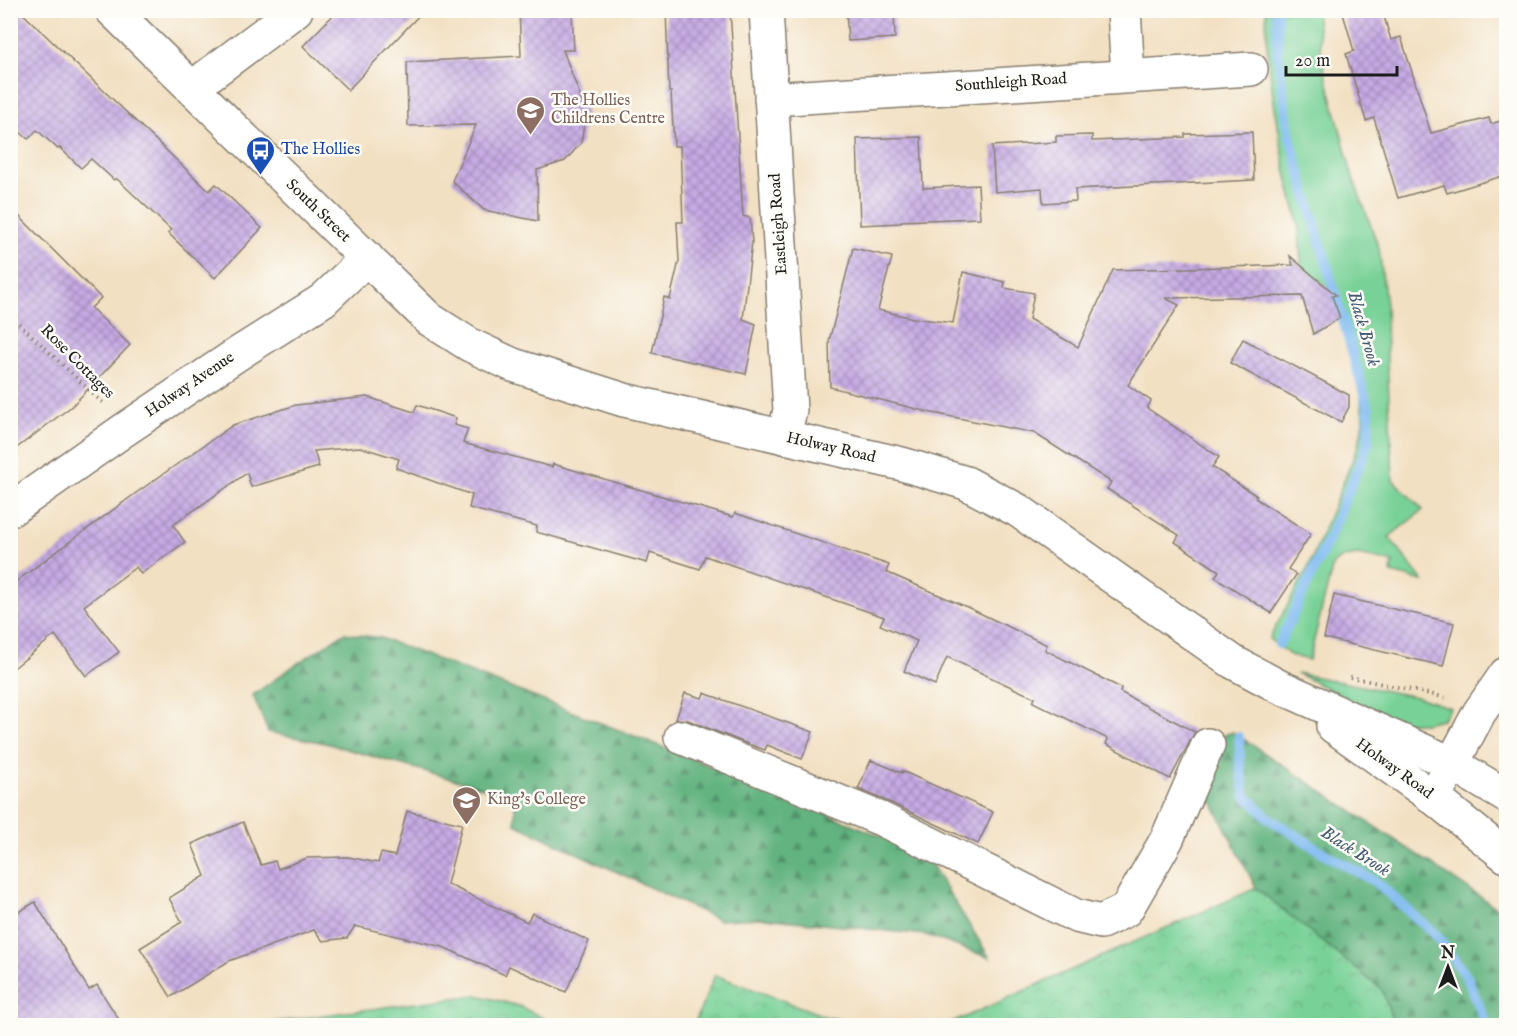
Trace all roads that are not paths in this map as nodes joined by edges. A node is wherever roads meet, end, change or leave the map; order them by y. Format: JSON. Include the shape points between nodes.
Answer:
{"nodes":[{"id":1,"x":112,"y":10,"type":"edge"},
{"id":2,"x":296,"y":10,"type":"edge"},
{"id":3,"x":766,"y":10,"type":"edge"},
{"id":4,"x":1124,"y":10,"type":"edge"},
{"id":5,"x":1251,"y":69,"type":"dead end"},
{"id":6,"x":1128,"y":76,"type":"junction"},
{"id":7,"x":192,"y":89,"type":"junction"},
{"id":8,"x":771,"y":99,"type":"junction"},
{"id":9,"x":367,"y":258,"type":"junction"},
{"id":10,"x":784,"y":437,"type":"junction"},
{"id":11,"x":10,"y":510,"type":"edge"},
{"id":12,"x":1506,"y":674,"type":"edge"},
{"id":13,"x":1278,"y":686,"type":"junction"},
{"id":14,"x":681,"y":737,"type":"dead end"},
{"id":15,"x":1208,"y":745,"type":"dead end"},
{"id":16,"x":1451,"y":763,"type":"junction"},
{"id":17,"x":1506,"y":795,"type":"edge"},
{"id":18,"x":1434,"y":798,"type":"junction"},
{"id":19,"x":1506,"y":856,"type":"edge"}],
"edges":[{"from":1,"to":7,"type":"street","name":"South Street"},
{"from":2,"to":7,"type":"street"},
{"from":3,"to":8,"type":"street","name":"Eastleigh Road"},
{"from":4,"to":6,"type":"street"},
{"from":5,"to":6,"type":"street","name":"Southleigh Road"},
{"from":6,"to":8,"type":"street","name":"Southleigh Road"},
{"from":7,"to":9,"type":"street","name":"South Street"},
{"from":8,"to":10,"type":"street","name":"Eastleigh Road","via":[[790,410]]},
{"from":9,"to":10,"type":"street","name":"Holway Road","via":[[429,319],[470,345],[513,365],[624,400]]},
{"from":9,"to":11,"type":"street","name":"Holway Avenue","via":[[323,300]]},
{"from":10,"to":13,"type":"street","name":"Holway Road","via":[[966,483],[1019,511],[1233,662]]},
{"from":12,"to":16,"type":"street"},
{"from":13,"to":16,"type":"street","name":"Holway Road"},
{"from":13,"to":18,"type":"street","name":"Holway Road"},
{"from":14,"to":15,"type":"street","via":[[881,819],[1076,916],[1101,922],[1126,910],[1167,839]]},
{"from":16,"to":17,"type":"street","name":"Holway Road"},
{"from":16,"to":18,"type":"street"},
{"from":18,"to":19,"type":"street","name":"Holway Road"}]}
